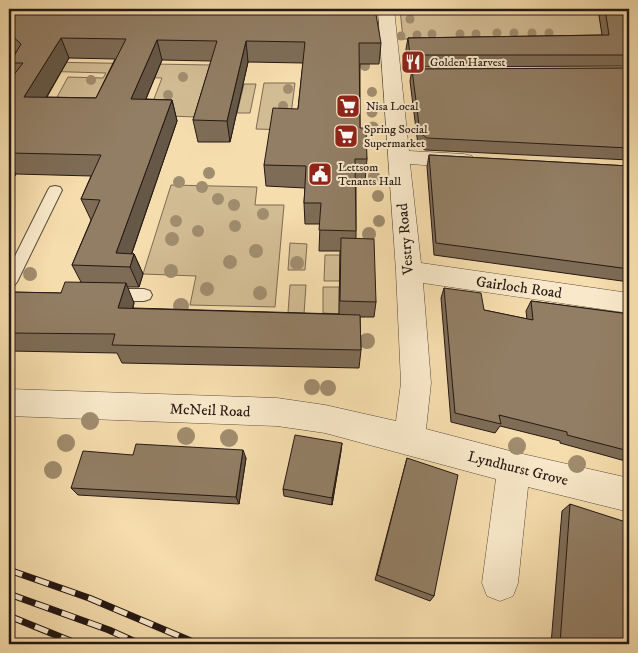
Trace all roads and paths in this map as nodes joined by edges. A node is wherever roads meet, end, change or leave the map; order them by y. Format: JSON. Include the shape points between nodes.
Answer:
{"nodes":[{"id":1,"x":386,"y":9,"type":"edge"},
{"id":2,"x":9,"y":57,"type":"edge"},
{"id":3,"x":10,"y":80,"type":"edge"},
{"id":4,"x":398,"y":157,"type":"junction"},
{"id":5,"x":485,"y":162,"type":"edge"},
{"id":6,"x":55,"y":190,"type":"dead end"},
{"id":7,"x":408,"y":271,"type":"junction"},
{"id":8,"x":12,"y":289,"type":"edge"},
{"id":9,"x":96,"y":294,"type":"edge"},
{"id":10,"x":144,"y":295,"type":"dead end"},
{"id":11,"x":629,"y":303,"type":"edge"},
{"id":12,"x":9,"y":403,"type":"edge"},
{"id":13,"x":408,"y":439,"type":"junction"},
{"id":14,"x":514,"y":468,"type":"junction"},
{"id":15,"x":629,"y":495,"type":"edge"},
{"id":16,"x":500,"y":583,"type":"dead end"}],
"edges":[{"from":1,"to":4,"type":"street","name":"Vestry Road","via":[[402,74]]},
{"from":2,"to":3,"type":"street","via":[[19,65]]},
{"from":4,"to":5,"type":"street"},
{"from":4,"to":7,"type":"street","name":"Vestry Road"},
{"from":6,"to":8,"type":"lane"},
{"from":7,"to":11,"type":"street","name":"Gairloch Road"},
{"from":7,"to":13,"type":"street","name":"Vestry Road","via":[[416,383]]},
{"from":9,"to":10,"type":"lane"},
{"from":12,"to":13,"type":"street","name":"McNeil Road","via":[[276,412],[325,419]]},
{"from":13,"to":14,"type":"street","name":"Lyndhurst Grove"},
{"from":14,"to":15,"type":"street","name":"Lyndhurst Grove"},
{"from":14,"to":16,"type":"street"}]}
